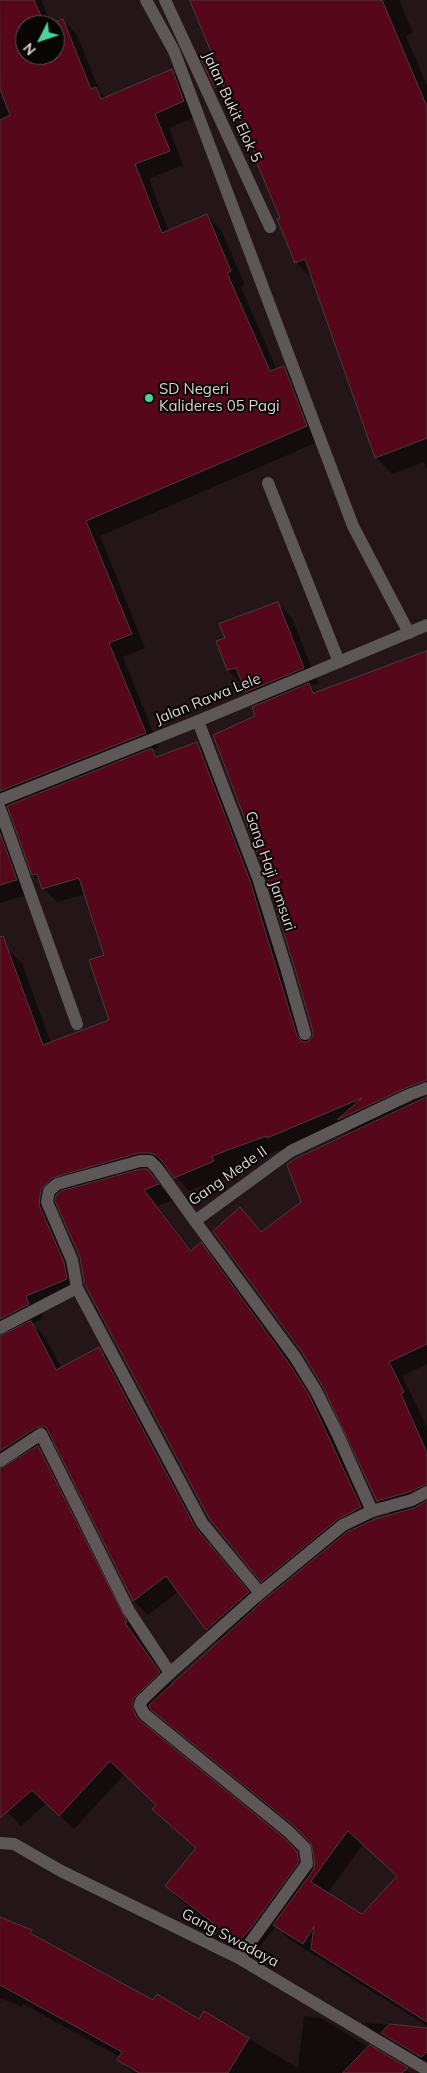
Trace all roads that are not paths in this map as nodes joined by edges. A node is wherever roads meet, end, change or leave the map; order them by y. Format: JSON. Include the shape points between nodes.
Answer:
{"nodes":[{"id":1,"x":146,"y":0,"type":"edge"},
{"id":2,"x":165,"y":0,"type":"edge"},
{"id":3,"x":270,"y":227,"type":"dead end"},
{"id":4,"x":268,"y":483,"type":"dead end"},
{"id":5,"x":427,"y":625,"type":"edge"},
{"id":6,"x":409,"y":633,"type":"junction"},
{"id":7,"x":340,"y":662,"type":"junction"},
{"id":8,"x":198,"y":720,"type":"junction"},
{"id":9,"x":0,"y":800,"type":"edge"},
{"id":10,"x":0,"y":809,"type":"edge"},
{"id":11,"x":78,"y":1024,"type":"dead end"},
{"id":12,"x":305,"y":1034,"type":"dead end"},
{"id":13,"x":427,"y":1088,"type":"edge"},
{"id":14,"x":195,"y":1221,"type":"junction"},
{"id":15,"x":78,"y":1288,"type":"junction"},
{"id":16,"x":0,"y":1328,"type":"edge"},
{"id":17,"x":0,"y":1460,"type":"edge"},
{"id":18,"x":427,"y":1492,"type":"edge"},
{"id":19,"x":372,"y":1512,"type":"junction"},
{"id":20,"x":260,"y":1594,"type":"junction"},
{"id":21,"x":170,"y":1673,"type":"junction"},
{"id":22,"x":0,"y":1842,"type":"edge"},
{"id":23,"x":238,"y":1958,"type":"junction"},
{"id":24,"x":427,"y":2070,"type":"edge"}],
"edges":[{"from":1,"to":6,"type":"street","via":[[174,51],[353,526]]},
{"from":2,"to":3,"type":"street","name":"Jalan Bukit Elok 5"},
{"from":4,"to":7,"type":"street"},
{"from":5,"to":6,"type":"street","name":"Jalan Rawa Lele"},
{"from":6,"to":7,"type":"street","name":"Jalan Rawa Lele"},
{"from":7,"to":8,"type":"street","name":"Jalan Rawa Lele"},
{"from":8,"to":9,"type":"street","name":"Jalan Rawa Lele"},
{"from":8,"to":12,"type":"street","name":"Gang Haji Jamsuri","via":[[258,878]]},
{"from":10,"to":11,"type":"street"},
{"from":13,"to":14,"type":"street","name":"Gang Mede II","via":[[291,1151]]},
{"from":14,"to":15,"type":"street","name":"Gang Mede II","via":[[150,1161],[140,1160],[57,1184],[49,1191],[47,1202],[72,1260]]},
{"from":14,"to":19,"type":"street","via":[[295,1356],[337,1433]]},
{"from":15,"to":16,"type":"street"},
{"from":15,"to":20,"type":"street","name":"Gang Mede II","via":[[202,1523]]},
{"from":17,"to":21,"type":"street","via":[[41,1434],[129,1611]]},
{"from":18,"to":19,"type":"street"},
{"from":19,"to":20,"type":"street","via":[[343,1525]]},
{"from":20,"to":21,"type":"street"},
{"from":21,"to":23,"type":"street","via":[[143,1698],[140,1706],[144,1714],[305,1848],[306,1864]]},
{"from":22,"to":23,"type":"street","name":"Gang Swadaya","via":[[14,1844],[61,1871]]},
{"from":23,"to":24,"type":"street","name":"Gang Swadaya"}]}
